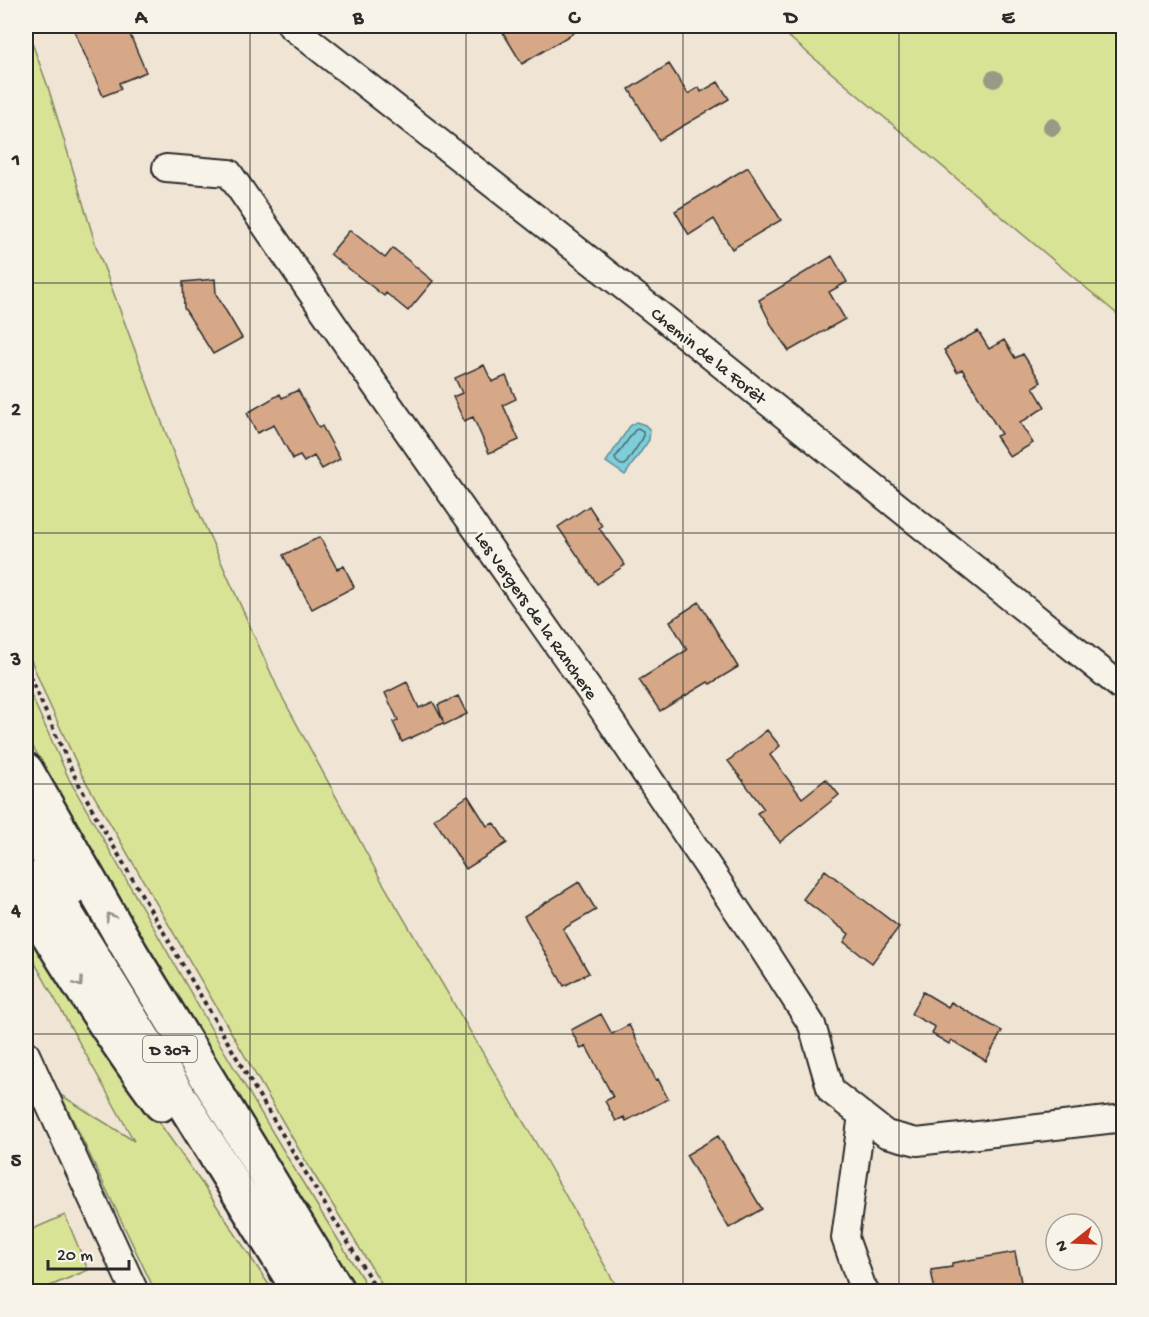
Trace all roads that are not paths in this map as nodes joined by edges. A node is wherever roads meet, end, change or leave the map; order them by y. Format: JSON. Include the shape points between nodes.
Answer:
{"nodes":[{"id":1,"x":291,"y":26,"type":"edge"},
{"id":2,"x":166,"y":168,"type":"dead end"},
{"id":3,"x":1124,"y":689,"type":"edge"},
{"id":4,"x":26,"y":770,"type":"edge"},
{"id":5,"x":26,"y":818,"type":"edge"},
{"id":6,"x":26,"y":846,"type":"edge"},
{"id":7,"x":26,"y":898,"type":"edge"},
{"id":8,"x":26,"y":1054,"type":"edge"},
{"id":9,"x":861,"y":1115,"type":"junction"},
{"id":10,"x":1124,"y":1118,"type":"edge"},
{"id":11,"x":316,"y":1287,"type":"edge"},
{"id":12,"x":135,"y":1292,"type":"edge"},
{"id":13,"x":866,"y":1292,"type":"edge"}],
"edges":[{"from":1,"to":3,"type":"street","name":"Chemin de la Forêt","via":[[674,326]]},
{"from":2,"to":9,"type":"street","name":"Les Vergers de la Ranchere","via":[[229,173],[602,706],[812,1025],[831,1091]]},
{"from":11,"to":4,"type":"main road","one_way":true},
{"from":5,"to":11,"type":"main road","number":"D 307","via":[[123,981],[182,1066]]},
{"from":6,"to":11,"type":"main road","number":"D 307","via":[[58,902]]},
{"from":7,"to":11,"type":"main road","one_way":true,"via":[[141,1077]]},
{"from":8,"to":12,"type":"street"},
{"from":9,"to":10,"type":"street","name":"Les Vergers de la Ranchere","via":[[886,1134],[917,1142]]},
{"from":9,"to":13,"type":"street","via":[[845,1238]]}]}
